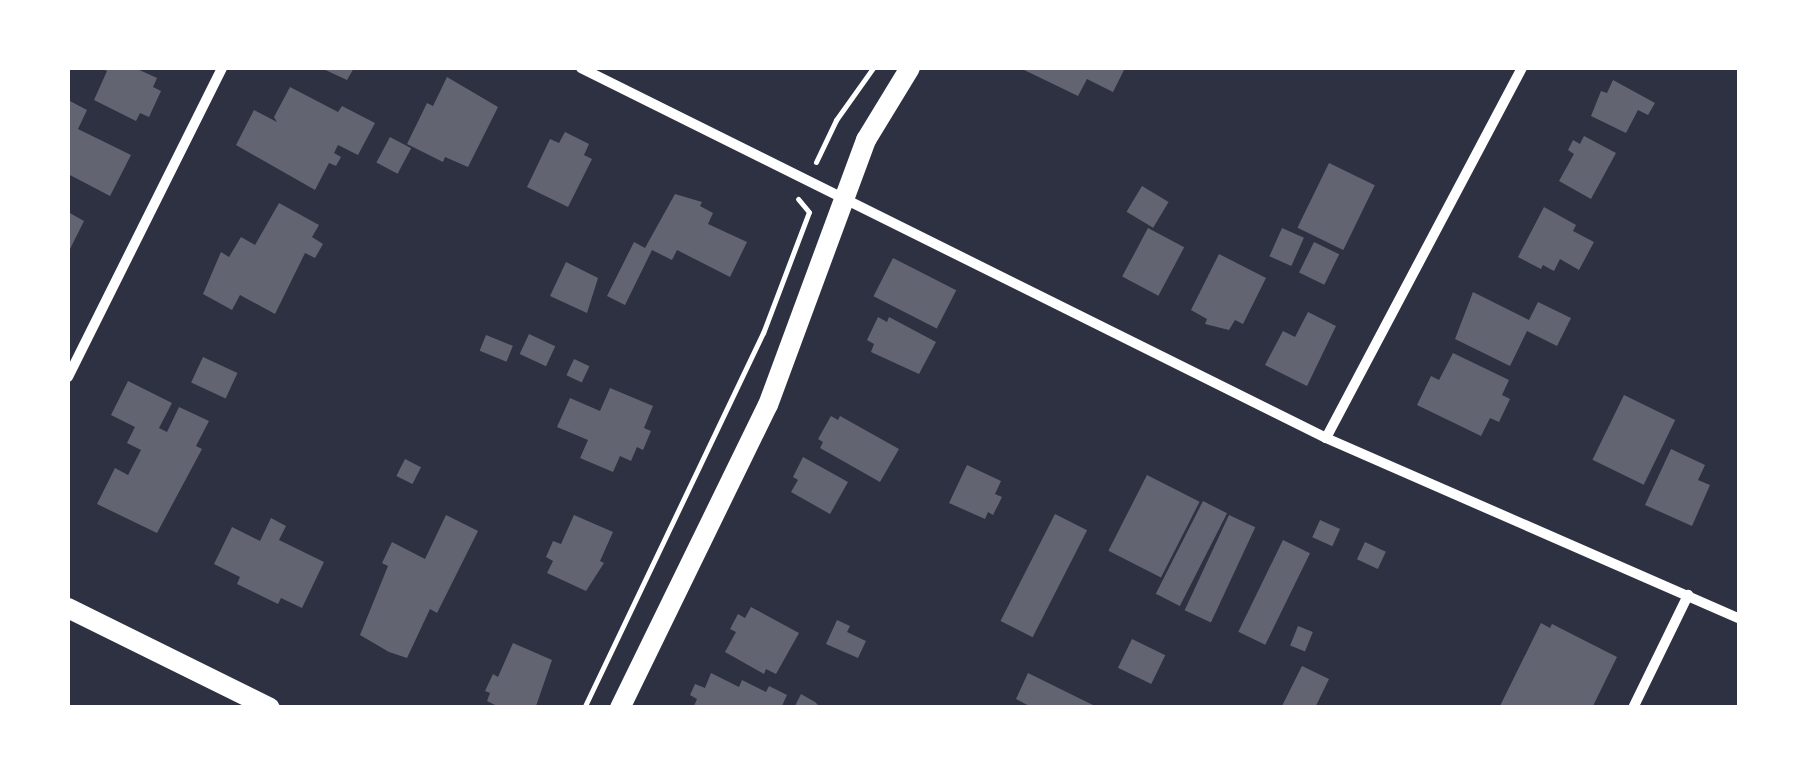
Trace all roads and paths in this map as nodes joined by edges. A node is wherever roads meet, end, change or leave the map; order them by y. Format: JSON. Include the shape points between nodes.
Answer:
{"nodes":[{"id":1,"x":222,"y":68,"type":"edge"},
{"id":2,"x":581,"y":68,"type":"edge"},
{"id":3,"x":873,"y":68,"type":"edge"},
{"id":4,"x":910,"y":68,"type":"edge"},
{"id":5,"x":1522,"y":68,"type":"edge"},
{"id":6,"x":823,"y":148,"type":"dead end"},
{"id":7,"x":802,"y":189,"type":"dead end"},
{"id":8,"x":847,"y":198,"type":"junction"},
{"id":9,"x":68,"y":377,"type":"edge"},
{"id":10,"x":1326,"y":438,"type":"junction"},
{"id":11,"x":1688,"y":595,"type":"junction"},
{"id":12,"x":68,"y":608,"type":"edge"},
{"id":13,"x":1740,"y":619,"type":"edge"},
{"id":14,"x":270,"y":708,"type":"edge"},
{"id":15,"x":584,"y":708,"type":"edge"},
{"id":16,"x":620,"y":708,"type":"edge"},
{"id":17,"x":1633,"y":708,"type":"edge"}],
"edges":[{"from":1,"to":9,"type":"street"},
{"from":2,"to":8,"type":"street"},
{"from":3,"to":6,"type":"path"},
{"from":4,"to":8,"type":"main road","via":[[866,140]]},
{"from":5,"to":10,"type":"street"},
{"from":7,"to":15,"type":"path","via":[[798,200],[810,212],[763,333]]},
{"from":8,"to":10,"type":"street"},
{"from":8,"to":16,"type":"main road","via":[[768,406]]},
{"from":10,"to":11,"type":"street"},
{"from":11,"to":13,"type":"street"},
{"from":11,"to":17,"type":"street"},
{"from":12,"to":14,"type":"main road"}]}
